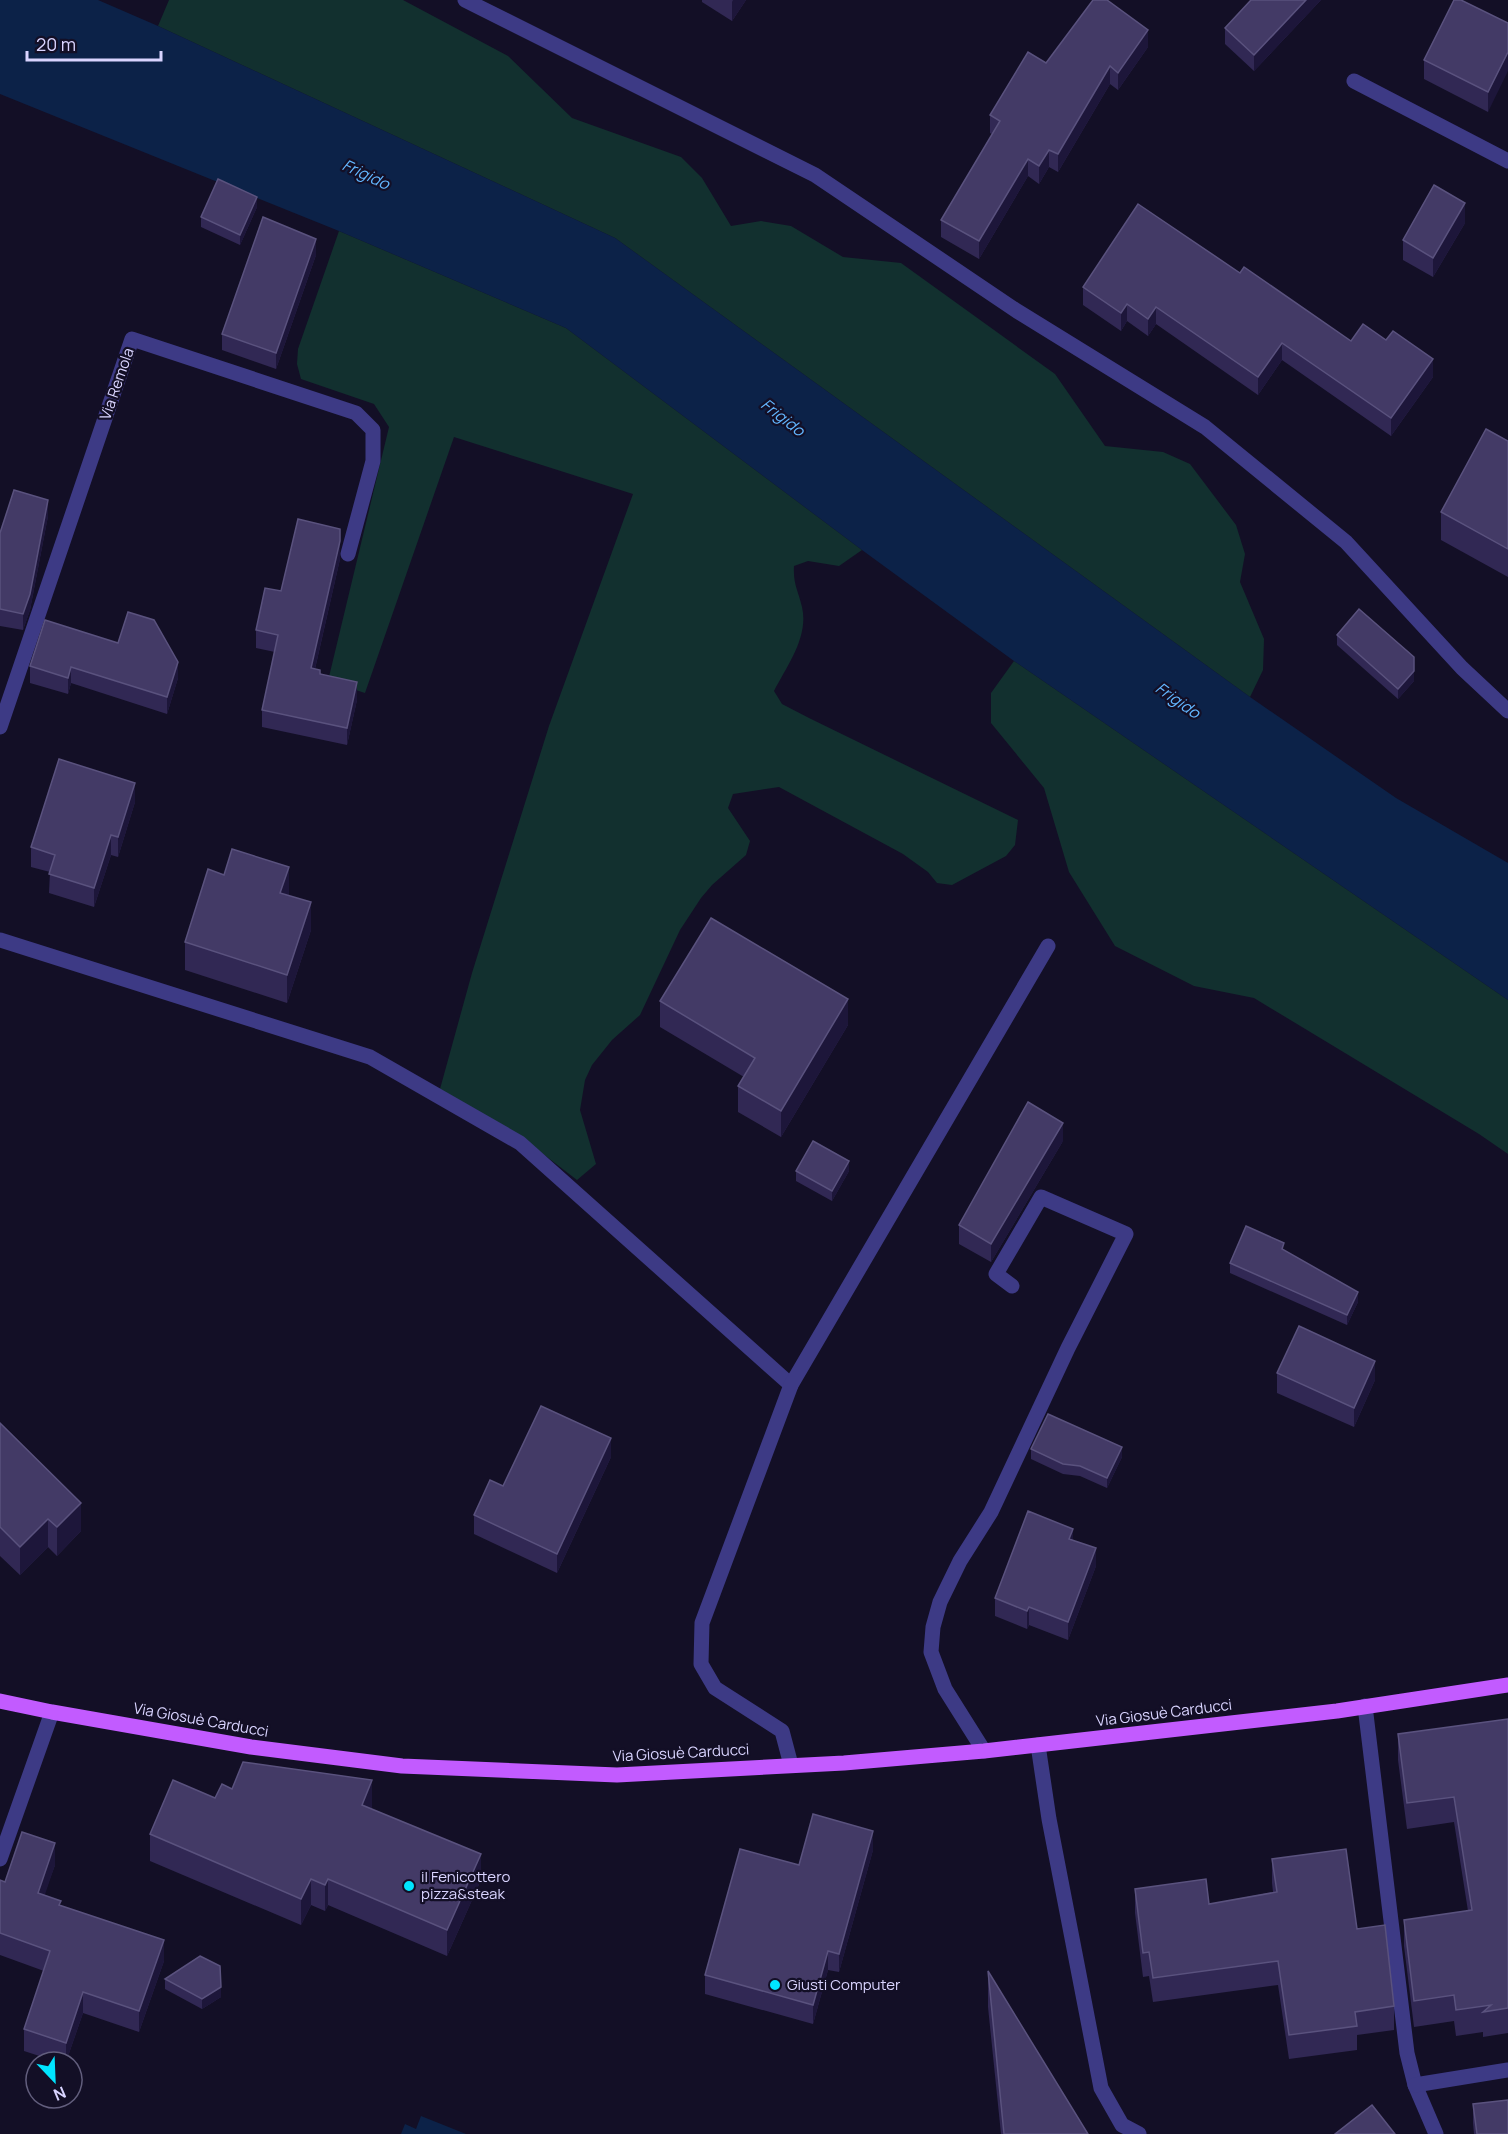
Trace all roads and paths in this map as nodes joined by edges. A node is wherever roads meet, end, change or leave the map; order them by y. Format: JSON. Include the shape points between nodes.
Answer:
{"nodes":[{"id":1,"x":465,"y":0,"type":"edge"},
{"id":2,"x":1354,"y":81,"type":"dead end"},
{"id":3,"x":1508,"y":161,"type":"edge"},
{"id":4,"x":348,"y":554,"type":"dead end"},
{"id":5,"x":1508,"y":711,"type":"edge"},
{"id":6,"x":0,"y":727,"type":"edge"},
{"id":7,"x":0,"y":940,"type":"edge"},
{"id":8,"x":1048,"y":946,"type":"dead end"},
{"id":9,"x":1012,"y":1286,"type":"dead end"},
{"id":10,"x":791,"y":1385,"type":"junction"},
{"id":11,"x":1508,"y":1685,"type":"edge"},
{"id":12,"x":0,"y":1701,"type":"edge"},
{"id":13,"x":1365,"y":1706,"type":"junction"},
{"id":14,"x":52,"y":1712,"type":"junction"},
{"id":15,"x":1038,"y":1745,"type":"junction"},
{"id":16,"x":984,"y":1751,"type":"junction"},
{"id":17,"x":791,"y":1765,"type":"junction"},
{"id":18,"x":0,"y":1859,"type":"edge"},
{"id":19,"x":1508,"y":2070,"type":"edge"},
{"id":20,"x":1415,"y":2085,"type":"junction"},
{"id":21,"x":1139,"y":2134,"type":"edge"},
{"id":22,"x":1436,"y":2134,"type":"edge"}],
"edges":[{"from":1,"to":5,"type":"street","via":[[815,175],[1017,311],[1205,427],[1346,542],[1462,668]]},
{"from":2,"to":3,"type":"street"},
{"from":4,"to":6,"type":"street","name":"Via Remola","via":[[373,461],[373,430],[356,413],[132,339]]},
{"from":7,"to":10,"type":"street","via":[[370,1057],[520,1143]]},
{"from":8,"to":10,"type":"street"},
{"from":9,"to":16,"type":"street","via":[[996,1274],[1041,1197],[1126,1234],[991,1512],[940,1602],[931,1652],[945,1689]]},
{"from":10,"to":17,"type":"street","via":[[702,1623],[701,1664],[715,1688],[782,1731]]},
{"from":11,"to":13,"type":"main road","name":"Via Giosuè Carducci"},
{"from":12,"to":14,"type":"main road","name":"Via Giosuè Carducci"},
{"from":13,"to":15,"type":"main road","name":"Via Giosuè Carducci"},
{"from":13,"to":20,"type":"street","via":[[1407,2053]]},
{"from":14,"to":17,"type":"main road","name":"Via Giosuè Carducci","via":[[251,1747],[402,1766],[617,1775]]},
{"from":14,"to":18,"type":"street"},
{"from":15,"to":16,"type":"main road","name":"Via Giosuè Carducci"},
{"from":15,"to":21,"type":"street","via":[[1101,2088],[1122,2125]]},
{"from":16,"to":17,"type":"main road","name":"Via Giosuè Carducci"},
{"from":19,"to":20,"type":"street"},
{"from":20,"to":22,"type":"street"}]}
